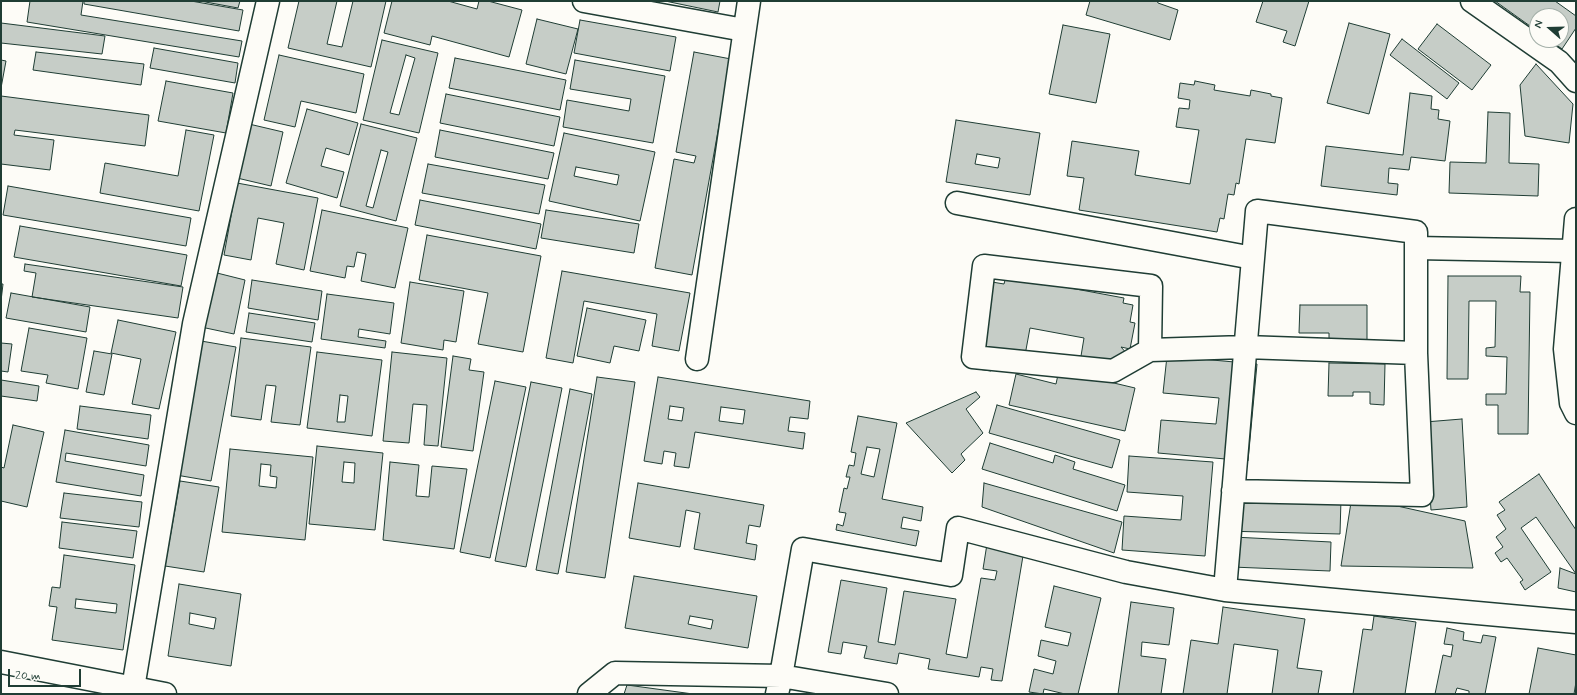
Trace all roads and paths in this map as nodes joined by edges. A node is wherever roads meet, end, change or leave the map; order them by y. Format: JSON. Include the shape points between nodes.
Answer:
{"nodes":[{"id":1,"x":268,"y":1,"type":"edge"},
{"id":2,"x":584,"y":1,"type":"edge"},
{"id":3,"x":750,"y":1,"type":"edge"},
{"id":4,"x":1472,"y":1,"type":"edge"},
{"id":5,"x":744,"y":30,"type":"junction"},
{"id":6,"x":1576,"y":81,"type":"edge"},
{"id":7,"x":957,"y":203,"type":"dead end"},
{"id":8,"x":1576,"y":219,"type":"edge"},
{"id":9,"x":1416,"y":248,"type":"junction"},
{"id":10,"x":1573,"y":251,"type":"junction"},
{"id":11,"x":1253,"y":258,"type":"junction"},
{"id":12,"x":1245,"y":347,"type":"junction"},
{"id":13,"x":1150,"y":350,"type":"junction"},
{"id":14,"x":1416,"y":353,"type":"junction"},
{"id":15,"x":697,"y":359,"type":"dead end"},
{"id":16,"x":1576,"y":413,"type":"edge"},
{"id":17,"x":1233,"y":491,"type":"junction"},
{"id":18,"x":1225,"y":590,"type":"junction"},
{"id":19,"x":1576,"y":622,"type":"edge"},
{"id":20,"x":1,"y":662,"type":"edge"},
{"id":21,"x":779,"y":685,"type":"edge"},
{"id":22,"x":133,"y":691,"type":"edge"},
{"id":23,"x":165,"y":694,"type":"edge"},
{"id":24,"x":589,"y":694,"type":"edge"},
{"id":25,"x":887,"y":694,"type":"edge"}],
"edges":[{"from":1,"to":22,"type":"street","via":[[194,324]]},
{"from":2,"to":5,"type":"street"},
{"from":3,"to":5,"type":"street"},
{"from":4,"to":6,"type":"street","via":[[1559,62]]},
{"from":5,"to":15,"type":"street"},
{"from":7,"to":11,"type":"street"},
{"from":8,"to":10,"type":"street"},
{"from":9,"to":10,"type":"street"},
{"from":9,"to":11,"type":"street","via":[[1416,232],[1257,210]]},
{"from":9,"to":14,"type":"street"},
{"from":10,"to":16,"type":"street","via":[[1565,349],[1571,403]]},
{"from":11,"to":12,"type":"street"},
{"from":12,"to":13,"type":"street"},
{"from":12,"to":14,"type":"street"},
{"from":12,"to":17,"type":"street"},
{"from":13,"to":13,"type":"street","via":[[1113,372],[973,357],[984,266],[1151,286]]},
{"from":14,"to":17,"type":"street","via":[[1422,495]]},
{"from":17,"to":18,"type":"street"},
{"from":18,"to":19,"type":"street"},
{"from":18,"to":21,"type":"street","via":[[1126,572],[958,528],[951,575],[803,549]]},
{"from":20,"to":22,"type":"street"},
{"from":21,"to":24,"type":"street","via":[[615,673]]},
{"from":21,"to":25,"type":"street"},
{"from":22,"to":23,"type":"street"}]}
